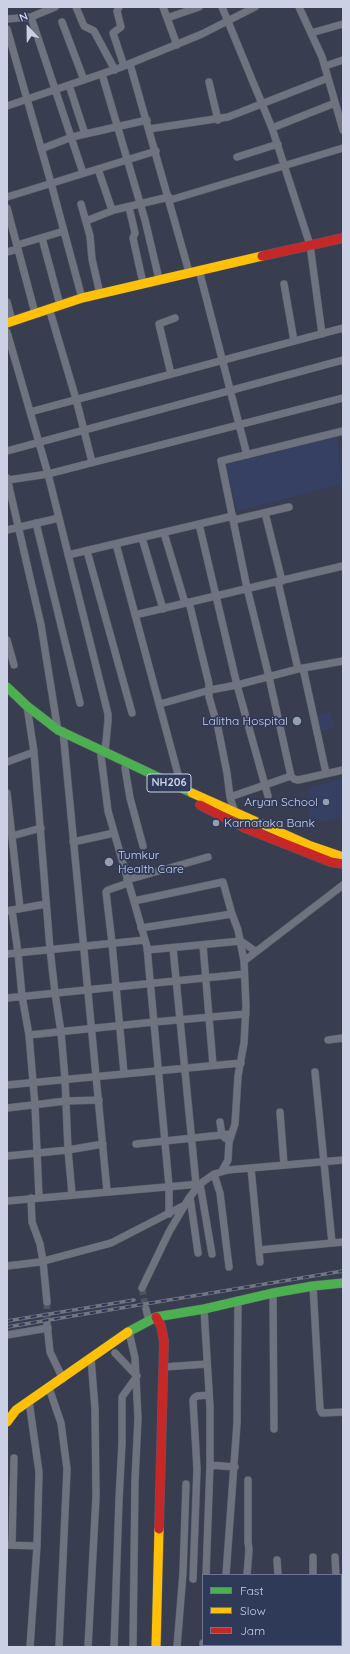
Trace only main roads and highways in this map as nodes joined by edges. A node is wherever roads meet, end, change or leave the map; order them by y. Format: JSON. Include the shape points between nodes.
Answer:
{"nodes":[{"id":1,"x":343,"y":238,"type":"edge"},
{"id":2,"x":9,"y":322,"type":"edge"},
{"id":3,"x":7,"y":687,"type":"edge"},
{"id":4,"x":7,"y":697,"type":"edge"},
{"id":5,"x":60,"y":734,"type":"junction"},
{"id":6,"x":103,"y":754,"type":"junction"},
{"id":7,"x":168,"y":786,"type":"junction"},
{"id":8,"x":343,"y":856,"type":"edge"},
{"id":9,"x":343,"y":864,"type":"edge"},
{"id":10,"x":343,"y":1283,"type":"edge"},
{"id":11,"x":153,"y":1319,"type":"junction"},
{"id":12,"x":7,"y":1422,"type":"edge"},
{"id":13,"x":156,"y":1647,"type":"edge"}],
"edges":[{"from":1,"to":2,"type":"main road","via":[[82,298]]},
{"from":3,"to":5,"type":"main road","number":"NH206"},
{"from":4,"to":5,"type":"main road","number":"NH206","via":[[50,732]]},
{"from":5,"to":6,"type":"main road","number":"NH206"},
{"from":6,"to":7,"type":"main road","number":"NH206"},
{"from":6,"to":7,"type":"main road","number":"NH206","via":[[126,768]]},
{"from":7,"to":8,"type":"main road","number":"NH206","via":[[182,789],[311,846]]},
{"from":7,"to":9,"type":"main road","number":"NH206","via":[[245,828],[331,862]]},
{"from":10,"to":11,"type":"main road","via":[[273,1293]]},
{"from":11,"to":12,"type":"main road","via":[[129,1332],[28,1401],[16,1410]]},
{"from":11,"to":13,"type":"main road","via":[[161,1326],[164,1341]]}]}
